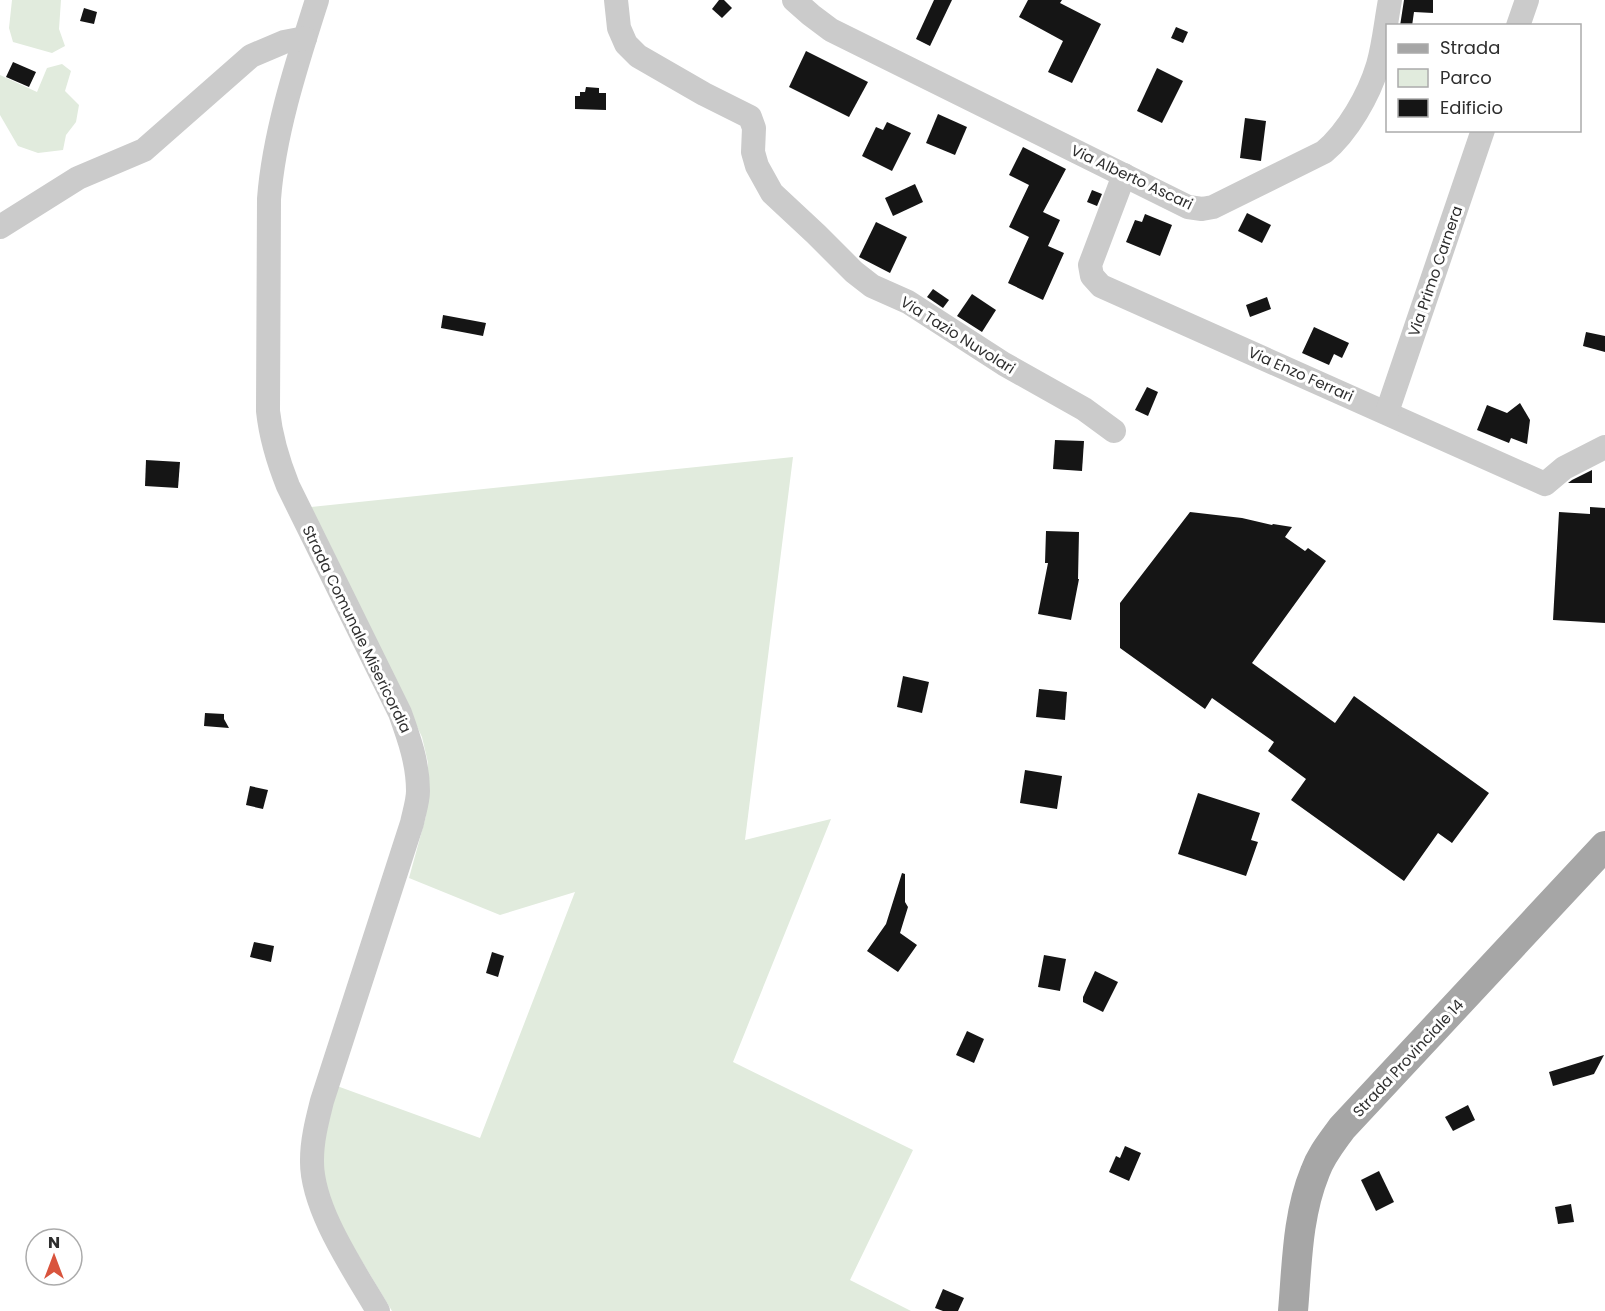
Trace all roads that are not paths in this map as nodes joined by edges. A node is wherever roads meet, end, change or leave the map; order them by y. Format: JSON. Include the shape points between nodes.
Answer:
{"nodes":[{"id":1,"x":317,"y":0,"type":"edge"},
{"id":2,"x":616,"y":0,"type":"edge"},
{"id":3,"x":795,"y":0,"type":"edge"},
{"id":4,"x":1390,"y":0,"type":"edge"},
{"id":5,"x":1527,"y":0,"type":"edge"},
{"id":6,"x":1519,"y":24,"type":"edge"},
{"id":7,"x":305,"y":38,"type":"junction"},
{"id":8,"x":1482,"y":132,"type":"edge"},
{"id":9,"x":1124,"y":175,"type":"junction"},
{"id":10,"x":0,"y":227,"type":"edge"},
{"id":11,"x":1387,"y":412,"type":"junction"},
{"id":12,"x":1114,"y":431,"type":"dead end"},
{"id":13,"x":1605,"y":447,"type":"edge"},
{"id":14,"x":1605,"y":846,"type":"edge"},
{"id":15,"x":378,"y":1311,"type":"edge"},
{"id":16,"x":1293,"y":1311,"type":"edge"}],
"edges":[{"from":1,"to":7,"type":"street","name":"Strada Comunale Misericordia"},
{"from":2,"to":12,"type":"street","name":"Via Tazio Nuvolari","via":[[619,28],[626,44],[638,56],[750,117],[757,166],[772,193],[854,272],[1084,409]]},
{"from":3,"to":9,"type":"street","name":"Via Alberto Ascari","via":[[831,30]]},
{"from":4,"to":9,"type":"street","name":"Via Alberto Ascari","via":[[1377,65],[1360,107],[1337,141],[1324,152],[1202,209],[1188,207]]},
{"from":5,"to":6,"type":"street"},
{"from":7,"to":10,"type":"street","via":[[251,56],[144,150],[78,178]]},
{"from":7,"to":15,"type":"street","name":"Strada Comunale Misericordia","via":[[271,171],[271,436],[288,486],[400,713],[417,771],[418,792],[412,823],[322,1101],[312,1162],[323,1210]]},
{"from":8,"to":11,"type":"street","name":"Via Primo Carnera"},
{"from":9,"to":11,"type":"street","name":"Via Enzo Ferrari","via":[[1090,265],[1092,276],[1101,286]]},
{"from":11,"to":13,"type":"street","name":"Via Enzo Ferrari","via":[[1545,484],[1564,468]]},
{"from":14,"to":16,"type":"main road","name":"Strada Provinciale 14","via":[[1327,1147],[1315,1170],[1302,1214]]}]}
